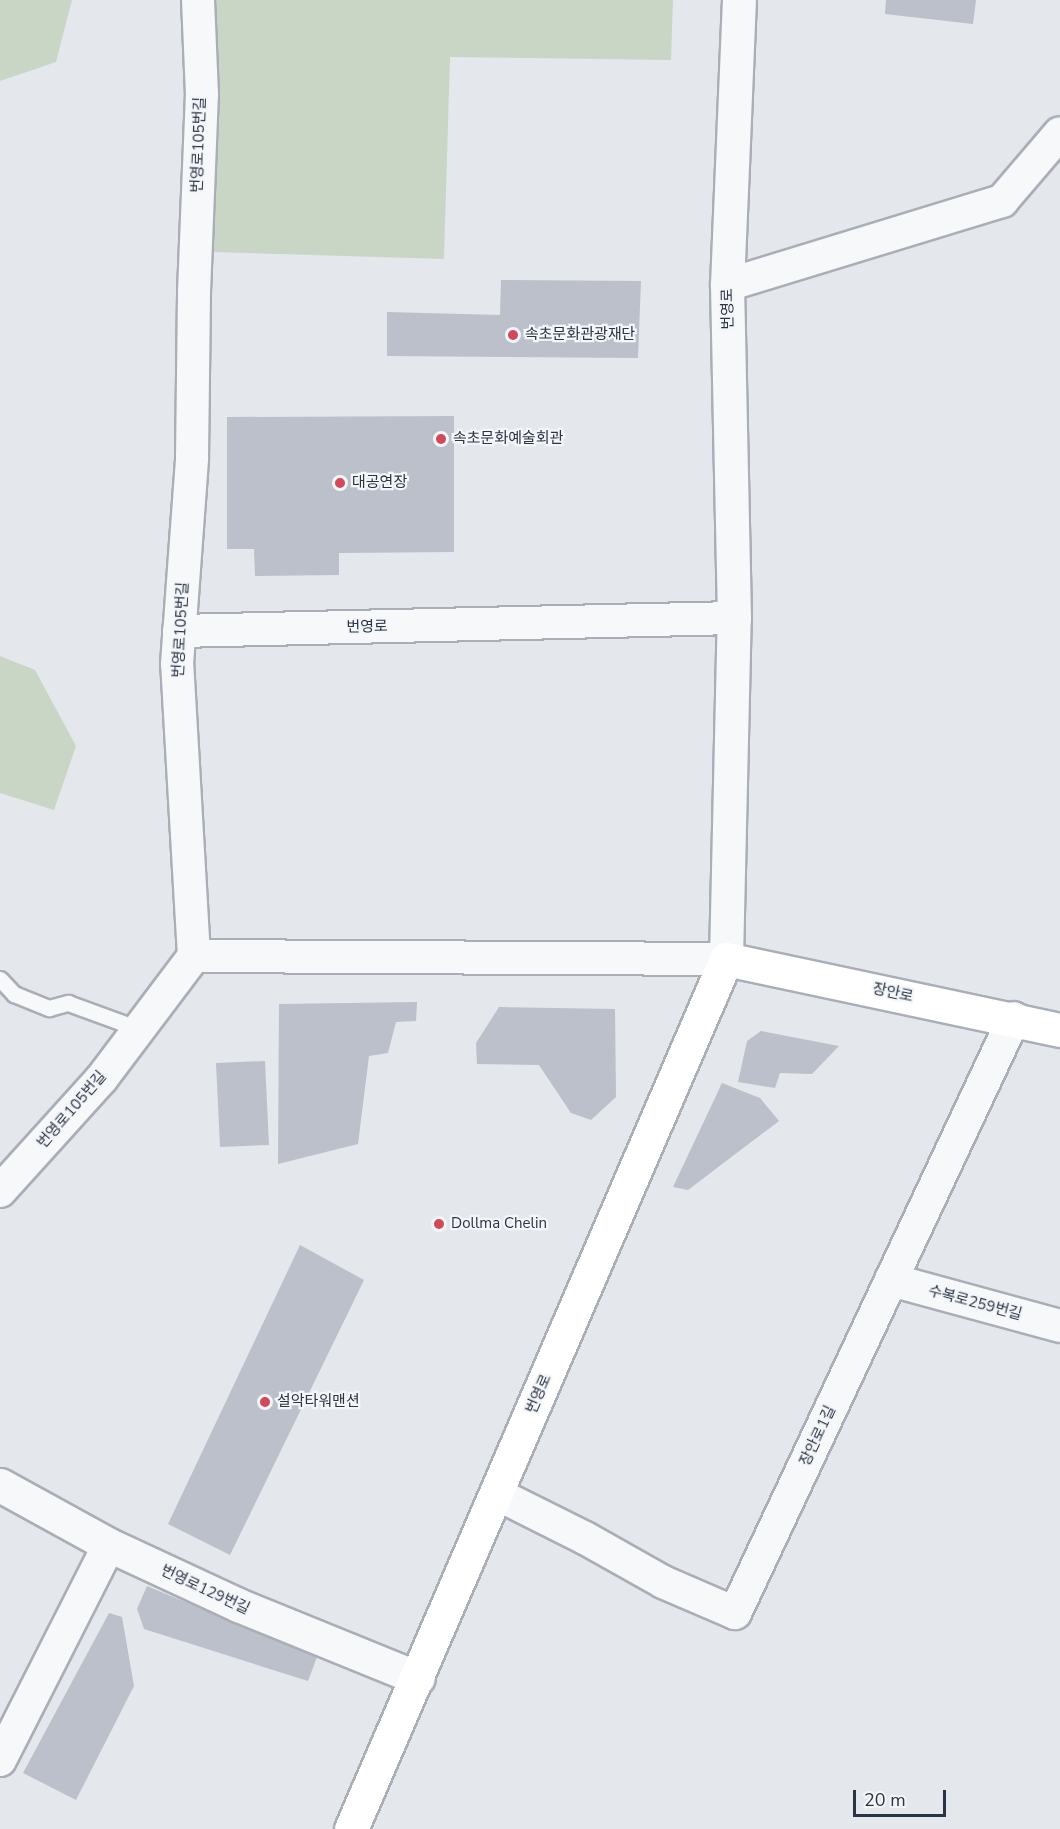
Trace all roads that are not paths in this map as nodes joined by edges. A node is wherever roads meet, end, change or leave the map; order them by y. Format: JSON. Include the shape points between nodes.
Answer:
{"nodes":[{"id":1,"x":198,"y":0,"type":"edge"},
{"id":2,"x":739,"y":0,"type":"edge"},
{"id":3,"x":1060,"y":133,"type":"edge"},
{"id":4,"x":727,"y":285,"type":"junction"},
{"id":5,"x":734,"y":618,"type":"junction"},
{"id":6,"x":179,"y":631,"type":"junction"},
{"id":7,"x":194,"y":956,"type":"junction"},
{"id":8,"x":726,"y":959,"type":"junction"},
{"id":9,"x":0,"y":979,"type":"edge"},
{"id":10,"x":1014,"y":1018,"type":"junction"},
{"id":11,"x":1060,"y":1030,"type":"edge"},
{"id":12,"x":102,"y":1078,"type":"junction"},
{"id":13,"x":0,"y":1191,"type":"edge"},
{"id":14,"x":891,"y":1280,"type":"junction"},
{"id":15,"x":1060,"y":1326,"type":"edge"},
{"id":16,"x":0,"y":1485,"type":"edge"},
{"id":17,"x":497,"y":1494,"type":"junction"},
{"id":18,"x":109,"y":1545,"type":"junction"},
{"id":19,"x":418,"y":1678,"type":"junction"},
{"id":20,"x":0,"y":1760,"type":"edge"},
{"id":21,"x":351,"y":1829,"type":"edge"}],
"edges":[{"from":1,"to":6,"type":"street","name":"번영로105번길","via":[[202,95],[192,458]]},
{"from":2,"to":4,"type":"street","name":"번영로"},
{"from":3,"to":4,"type":"street","via":[[1002,201]]},
{"from":4,"to":5,"type":"street","name":"번영로"},
{"from":5,"to":6,"type":"street","name":"번영로"},
{"from":5,"to":8,"type":"street","name":"번영로"},
{"from":6,"to":7,"type":"street","name":"번영로105번길","via":[[177,664]]},
{"from":7,"to":8,"type":"street"},
{"from":7,"to":12,"type":"street","name":"번영로105번길"},
{"from":8,"to":10,"type":"main road","name":"장안로"},
{"from":8,"to":17,"type":"main road","name":"번영로"},
{"from":9,"to":12,"type":"lane","via":[[14,994],[49,1008],[68,1003],[134,1027]]},
{"from":10,"to":11,"type":"main road","name":"장안로"},
{"from":10,"to":14,"type":"street","name":"장안로1길"},
{"from":12,"to":13,"type":"street","name":"번영로105번길"},
{"from":14,"to":15,"type":"street","name":"수복로259번길"},
{"from":14,"to":17,"type":"street","name":"장안로1길","via":[[735,1613],[663,1582]]},
{"from":16,"to":18,"type":"street","name":"번영로129번길"},
{"from":17,"to":19,"type":"main road","name":"번영로"},
{"from":18,"to":19,"type":"street","name":"번영로129번길","via":[[238,1605]]},
{"from":18,"to":20,"type":"street"},
{"from":19,"to":21,"type":"main road","name":"번영로"}]}
